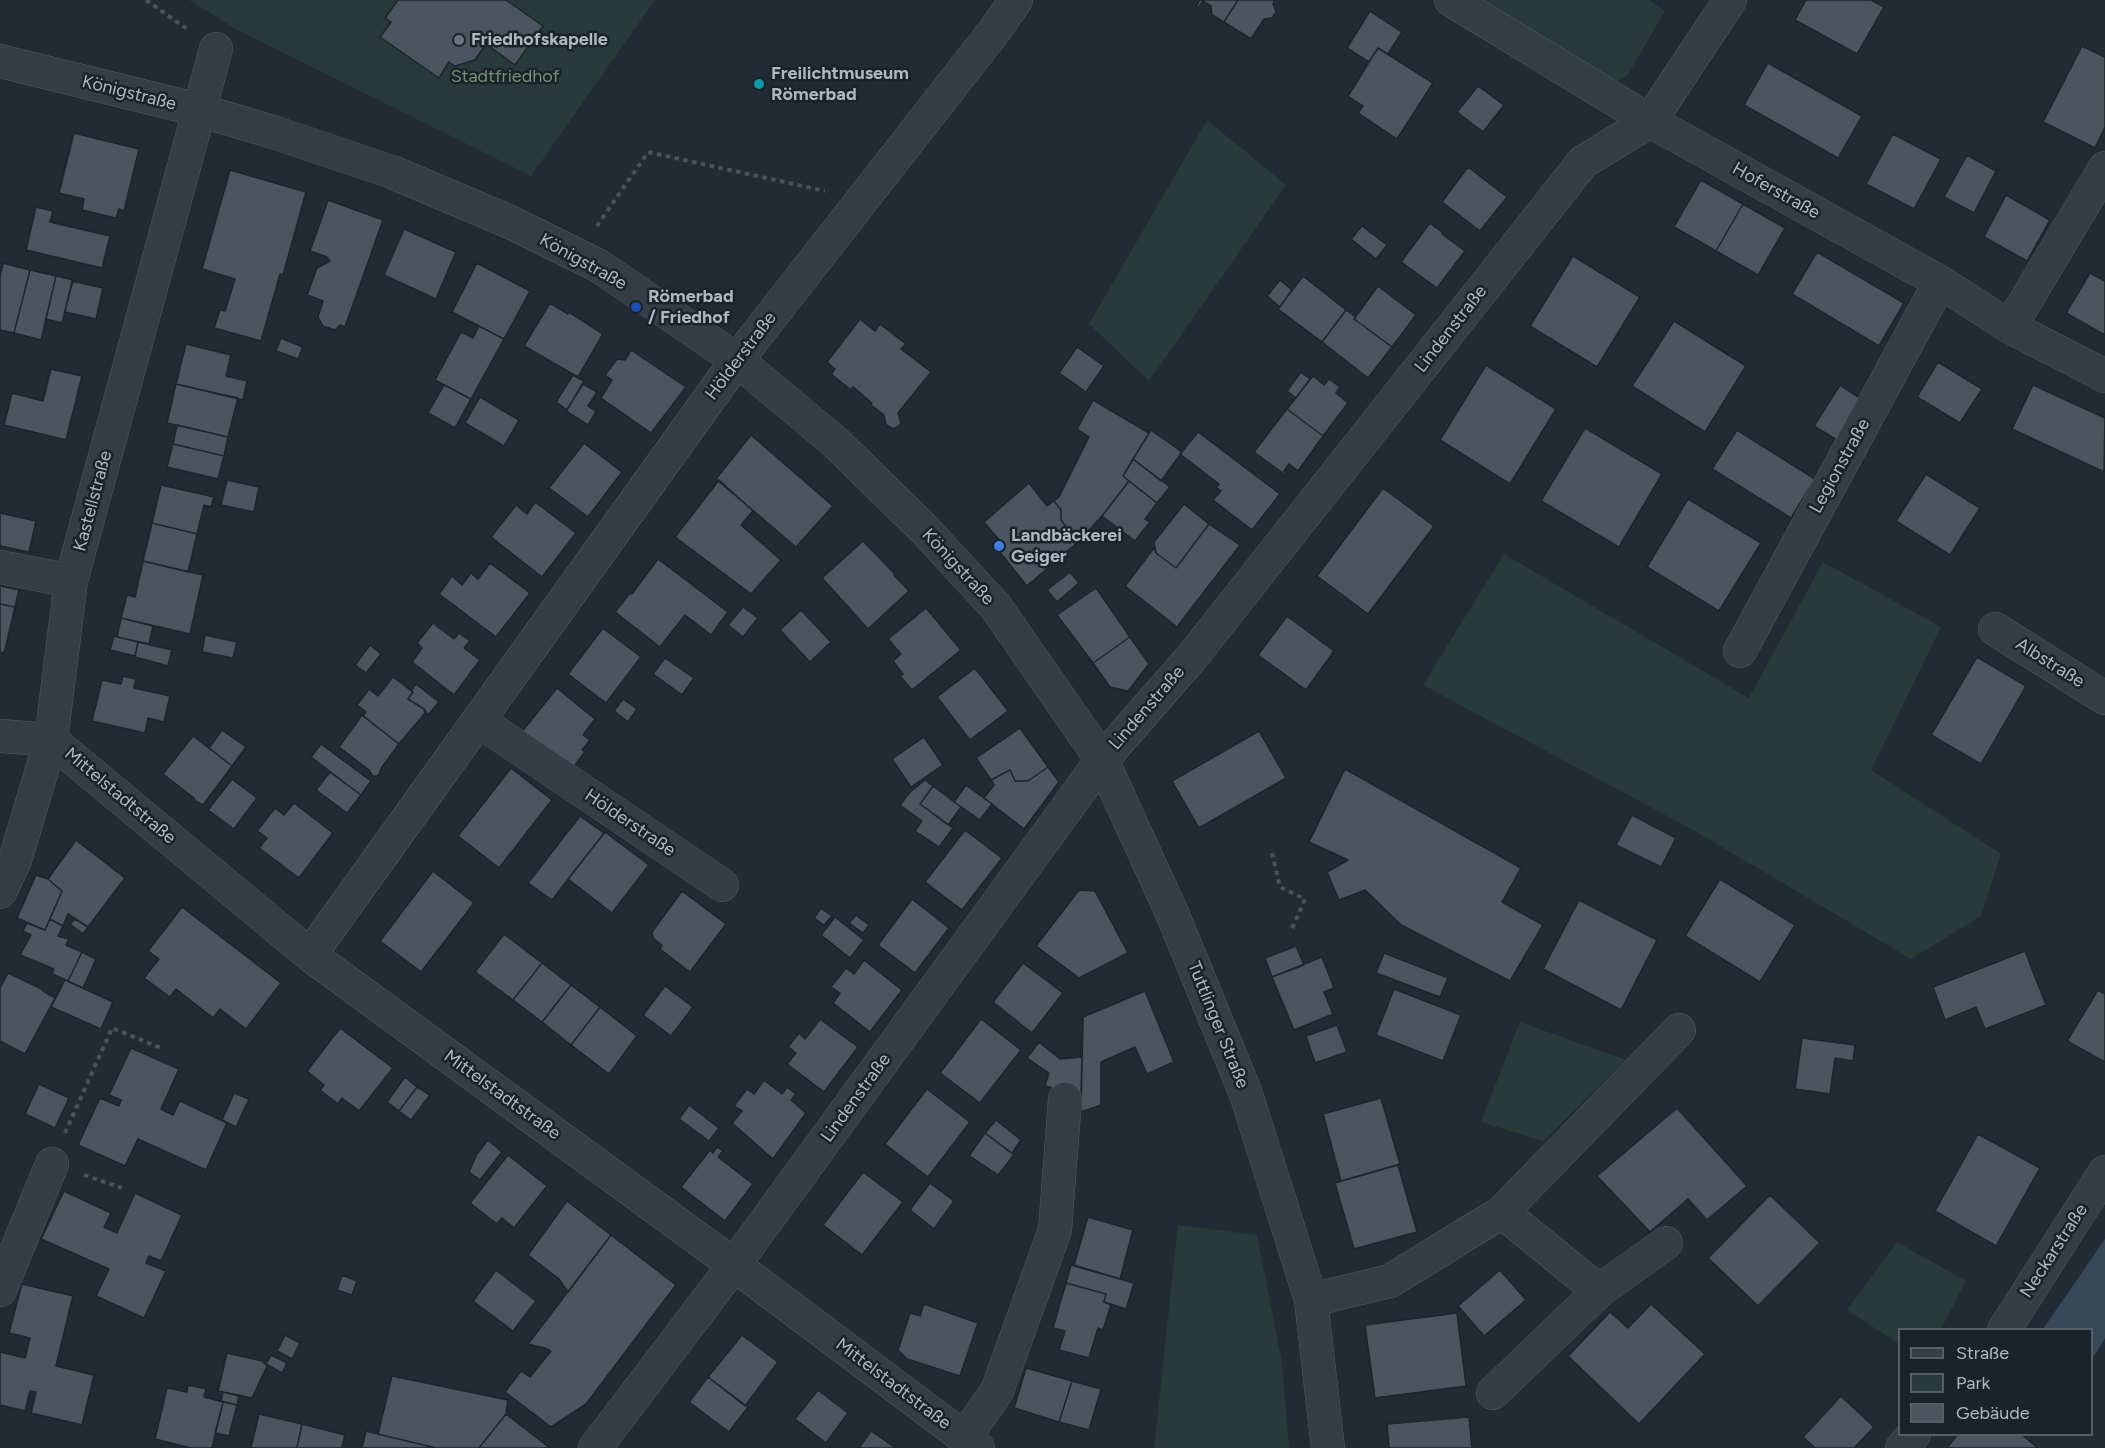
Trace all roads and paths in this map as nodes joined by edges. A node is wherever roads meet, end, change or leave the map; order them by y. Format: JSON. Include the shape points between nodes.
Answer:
{"nodes":[{"id":1,"x":146,"y":0,"type":"edge"},
{"id":2,"x":1016,"y":0,"type":"edge"},
{"id":3,"x":1450,"y":0,"type":"edge"},
{"id":4,"x":1730,"y":0,"type":"edge"},
{"id":5,"x":216,"y":49,"type":"joint"},
{"id":6,"x":0,"y":61,"type":"edge"},
{"id":7,"x":199,"y":110,"type":"junction"},
{"id":8,"x":1650,"y":121,"type":"junction"},
{"id":9,"x":2105,"y":168,"type":"edge"},
{"id":10,"x":862,"y":199,"type":"junction"},
{"id":11,"x":576,"y":257,"type":"junction"},
{"id":12,"x":1940,"y":282,"type":"junction"},
{"id":13,"x":2010,"y":327,"type":"junction"},
{"id":14,"x":737,"y":360,"type":"junction"},
{"id":15,"x":2105,"y":376,"type":"edge"},
{"id":16,"x":0,"y":567,"type":"edge"},
{"id":17,"x":71,"y":581,"type":"junction"},
{"id":18,"x":1995,"y":628,"type":"dead end"},
{"id":19,"x":1740,"y":651,"type":"dead end"},
{"id":20,"x":2105,"y":698,"type":"edge"},
{"id":21,"x":479,"y":721,"type":"junction"},
{"id":22,"x":0,"y":736,"type":"edge"},
{"id":23,"x":51,"y":740,"type":"junction"},
{"id":24,"x":1102,"y":760,"type":"junction"},
{"id":25,"x":1272,"y":853,"type":"dead end"},
{"id":26,"x":722,"y":885,"type":"dead end"},
{"id":27,"x":0,"y":892,"type":"edge"},
{"id":28,"x":1291,"y":931,"type":"dead end"},
{"id":29,"x":310,"y":955,"type":"junction"},
{"id":30,"x":1679,"y":1030,"type":"dead end"},
{"id":31,"x":161,"y":1048,"type":"dead end"},
{"id":32,"x":1065,"y":1099,"type":"dead end"},
{"id":33,"x":52,"y":1164,"type":"joint"},
{"id":34,"x":2105,"y":1172,"type":"edge"},
{"id":35,"x":1502,"y":1212,"type":"junction"},
{"id":36,"x":1666,"y":1243,"type":"dead end"},
{"id":37,"x":734,"y":1265,"type":"junction"},
{"id":38,"x":0,"y":1290,"type":"edge"},
{"id":39,"x":1599,"y":1291,"type":"junction"},
{"id":40,"x":1311,"y":1300,"type":"junction"},
{"id":41,"x":2005,"y":1328,"type":"edge"},
{"id":42,"x":1493,"y":1393,"type":"dead end"},
{"id":43,"x":1912,"y":1436,"type":"edge"},
{"id":44,"x":971,"y":1443,"type":"edge"},
{"id":45,"x":595,"y":1448,"type":"edge"},
{"id":46,"x":1328,"y":1448,"type":"edge"},
{"id":47,"x":1902,"y":1448,"type":"edge"}],
"edges":[{"from":1,"to":5,"type":"path"},
{"from":2,"to":10,"type":"street","name":"Hölderstraße"},
{"from":3,"to":8,"type":"street","name":"Hoferstraße"},
{"from":4,"to":8,"type":"street","name":"Lindenstraße"},
{"from":5,"to":7,"type":"street","name":"Kastellstraße"},
{"from":6,"to":7,"type":"street","name":"Königstraße"},
{"from":7,"to":11,"type":"street","name":"Königstraße","via":[[392,171],[510,222]]},
{"from":7,"to":17,"type":"street","name":"Kastellstraße"},
{"from":8,"to":12,"type":"street","name":"Hoferstraße"},
{"from":8,"to":24,"type":"street","name":"Lindenstraße","via":[[1583,162],[1192,657]]},
{"from":9,"to":13,"type":"street"},
{"from":10,"to":11,"type":"path","via":[[648,152]]},
{"from":10,"to":14,"type":"street","name":"Hölderstraße"},
{"from":11,"to":14,"type":"street","name":"Königstraße","via":[[599,266]]},
{"from":12,"to":13,"type":"street","name":"Hoferstraße"},
{"from":12,"to":19,"type":"street","name":"Legionstraße"},
{"from":13,"to":15,"type":"street","name":"Hoferstraße"},
{"from":14,"to":21,"type":"street","name":"Hölderstraße"},
{"from":14,"to":24,"type":"street","name":"Königstraße","via":[[835,442],[988,598]]},
{"from":16,"to":17,"type":"street"},
{"from":17,"to":23,"type":"street","name":"Kastellstraße"},
{"from":18,"to":20,"type":"street","name":"Albstraße"},
{"from":21,"to":26,"type":"street","name":"Hölderstraße"},
{"from":21,"to":29,"type":"street","name":"Hölderstraße"},
{"from":22,"to":23,"type":"street"},
{"from":23,"to":27,"type":"street","name":"Kastellstraße","via":[[15,860]]},
{"from":23,"to":29,"type":"street","name":"Mittelstadtstraße"},
{"from":24,"to":37,"type":"street","name":"Lindenstraße"},
{"from":24,"to":40,"type":"street","name":"Tuttlinger Straße","via":[[1172,913],[1246,1094]]},
{"from":25,"to":28,"type":"path","via":[[1280,887],[1305,899]]},
{"from":29,"to":37,"type":"street","name":"Mittelstadtstraße"},
{"from":30,"to":35,"type":"street"},
{"from":31,"to":33,"type":"path","via":[[112,1029]]},
{"from":32,"to":44,"type":"street","name":"Mittelstadtstraße","via":[[1055,1230],[997,1391]]},
{"from":33,"to":38,"type":"street"},
{"from":34,"to":41,"type":"street","name":"Neckarstraße"},
{"from":35,"to":39,"type":"street"},
{"from":35,"to":40,"type":"street","via":[[1390,1281]]},
{"from":36,"to":39,"type":"street"},
{"from":37,"to":44,"type":"street","name":"Mittelstadtstraße"},
{"from":37,"to":45,"type":"street","name":"Lindenstraße"},
{"from":39,"to":42,"type":"street"},
{"from":40,"to":46,"type":"street","name":"Tuttlinger Straße"},
{"from":43,"to":47,"type":"street"}]}
